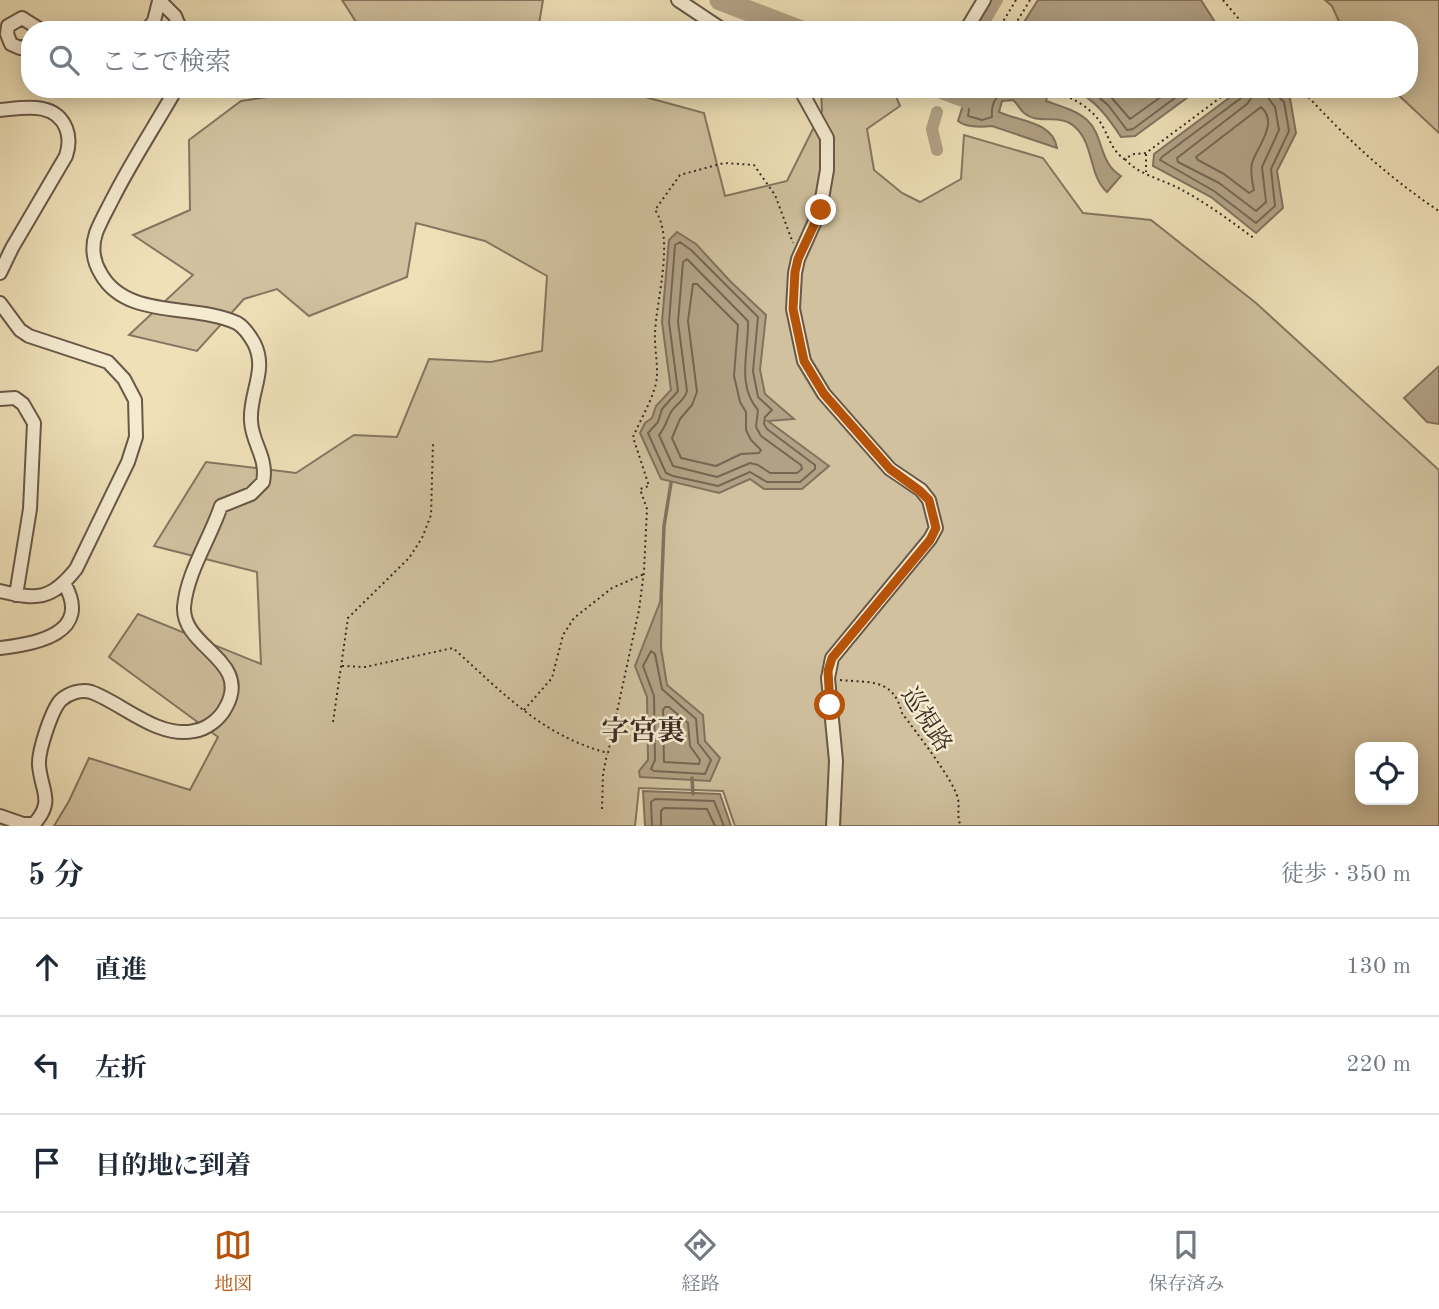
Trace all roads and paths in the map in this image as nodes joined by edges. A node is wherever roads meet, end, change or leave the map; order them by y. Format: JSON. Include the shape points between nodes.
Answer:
{"nodes":[{"id":1,"x":678,"y":0,"type":"edge"},
{"id":2,"x":984,"y":0,"type":"edge"},
{"id":3,"x":1016,"y":0,"type":"edge"},
{"id":4,"x":1030,"y":0,"type":"edge"},
{"id":5,"x":1223,"y":0,"type":"edge"},
{"id":6,"x":159,"y":1,"type":"edge"},
{"id":7,"x":27,"y":21,"type":"edge"},
{"id":8,"x":153,"y":21,"type":"edge"},
{"id":9,"x":177,"y":21,"type":"edge"},
{"id":10,"x":710,"y":21,"type":"edge"},
{"id":11,"x":972,"y":21,"type":"edge"},
{"id":12,"x":1003,"y":21,"type":"edge"},
{"id":13,"x":1017,"y":21,"type":"edge"},
{"id":14,"x":1240,"y":21,"type":"edge"},
{"id":15,"x":21,"y":48,"type":"edge"},
{"id":16,"x":170,"y":98,"type":"edge"},
{"id":17,"x":805,"y":98,"type":"edge"},
{"id":18,"x":1070,"y":98,"type":"edge"},
{"id":19,"x":1220,"y":98,"type":"edge"},
{"id":20,"x":1310,"y":98,"type":"edge"},
{"id":21,"x":0,"y":110,"type":"edge"},
{"id":22,"x":1146,"y":153,"type":"junction"},
{"id":23,"x":1124,"y":159,"type":"junction"},
{"id":24,"x":1146,"y":172,"type":"junction"},
{"id":25,"x":1439,"y":211,"type":"edge"},
{"id":26,"x":1255,"y":239,"type":"dead end"},
{"id":27,"x":798,"y":259,"type":"junction"},
{"id":28,"x":0,"y":273,"type":"edge"},
{"id":29,"x":0,"y":303,"type":"edge"},
{"id":30,"x":0,"y":399,"type":"edge"},
{"id":31,"x":433,"y":443,"type":"dead end"},
{"id":32,"x":644,"y":574,"type":"junction"},
{"id":33,"x":64,"y":583,"type":"junction"},
{"id":34,"x":0,"y":591,"type":"edge"},
{"id":35,"x":16,"y":595,"type":"junction"},
{"id":36,"x":0,"y":648,"type":"edge"},
{"id":37,"x":342,"y":666,"type":"junction"},
{"id":38,"x":828,"y":671,"type":"junction"},
{"id":39,"x":524,"y":711,"type":"junction"},
{"id":40,"x":333,"y":722,"type":"dead end"},
{"id":41,"x":607,"y":753,"type":"junction"},
{"id":42,"x":602,"y":809,"type":"dead end"},
{"id":43,"x":0,"y":816,"type":"edge"},
{"id":44,"x":833,"y":826,"type":"edge"},
{"id":45,"x":961,"y":826,"type":"edge"}],
"edges":[{"from":1,"to":10,"type":"street"},
{"from":2,"to":11,"type":"street"},
{"from":3,"to":12,"type":"path"},
{"from":4,"to":13,"type":"path"},
{"from":5,"to":14,"type":"path"},
{"from":6,"to":8,"type":"street"},
{"from":6,"to":9,"type":"street"},
{"from":7,"to":15,"type":"street","via":[[22,18],[8,26],[11,44]]},
{"from":16,"to":43,"type":"street","via":[[128,167],[96,233],[93,251],[103,279],[128,299],[239,324],[255,345],[260,362],[251,418],[264,460],[263,482],[251,494],[221,506],[184,609],[190,629],[227,668],[232,684],[230,701],[222,714],[202,729],[177,733],[89,691],[74,692],[60,701],[38,763],[47,804],[44,813],[34,824]]},
{"from":17,"to":27,"type":"street","via":[[827,138],[827,170],[821,210]]},
{"from":18,"to":23,"type":"path","via":[[1102,125]]},
{"from":19,"to":22,"type":"path"},
{"from":20,"to":25,"type":"path","via":[[1354,145]]},
{"from":21,"to":28,"type":"street","via":[[35,107],[52,111],[67,130],[69,146]]},
{"from":22,"to":23,"type":"path"},
{"from":22,"to":24,"type":"path"},
{"from":23,"to":24,"type":"path"},
{"from":24,"to":26,"type":"path","via":[[1223,215]]},
{"from":27,"to":32,"type":"path","via":[[775,195],[754,165],[724,163],[680,175],[655,210],[664,259],[655,331],[656,384],[633,437],[649,486],[640,489],[647,509]]},
{"from":27,"to":38,"type":"street","via":[[793,309],[804,361],[824,394],[890,469],[929,500],[936,528],[832,658]]},
{"from":29,"to":33,"type":"street","via":[[29,336],[108,362],[135,400],[136,437],[128,462],[76,569]]},
{"from":30,"to":35,"type":"street","via":[[15,398],[34,423],[30,509]]},
{"from":31,"to":37,"type":"path","via":[[431,515],[422,538],[409,558],[348,618]]},
{"from":32,"to":39,"type":"path","via":[[612,588],[574,618],[564,635],[552,678]]},
{"from":32,"to":41,"type":"path"},
{"from":33,"to":35,"type":"street","via":[[43,596]]},
{"from":33,"to":36,"type":"street","via":[[73,597],[72,614],[64,629],[43,639]]},
{"from":34,"to":35,"type":"street"},
{"from":37,"to":39,"type":"path","via":[[365,667],[453,648]]},
{"from":37,"to":40,"type":"path"},
{"from":38,"to":44,"type":"street","via":[[836,761]]},
{"from":38,"to":45,"type":"path","name":"巡視路","via":[[840,680],[892,690],[902,713],[949,780],[959,800]]},
{"from":39,"to":41,"type":"path","via":[[580,745]]},
{"from":41,"to":42,"type":"path"}]}
